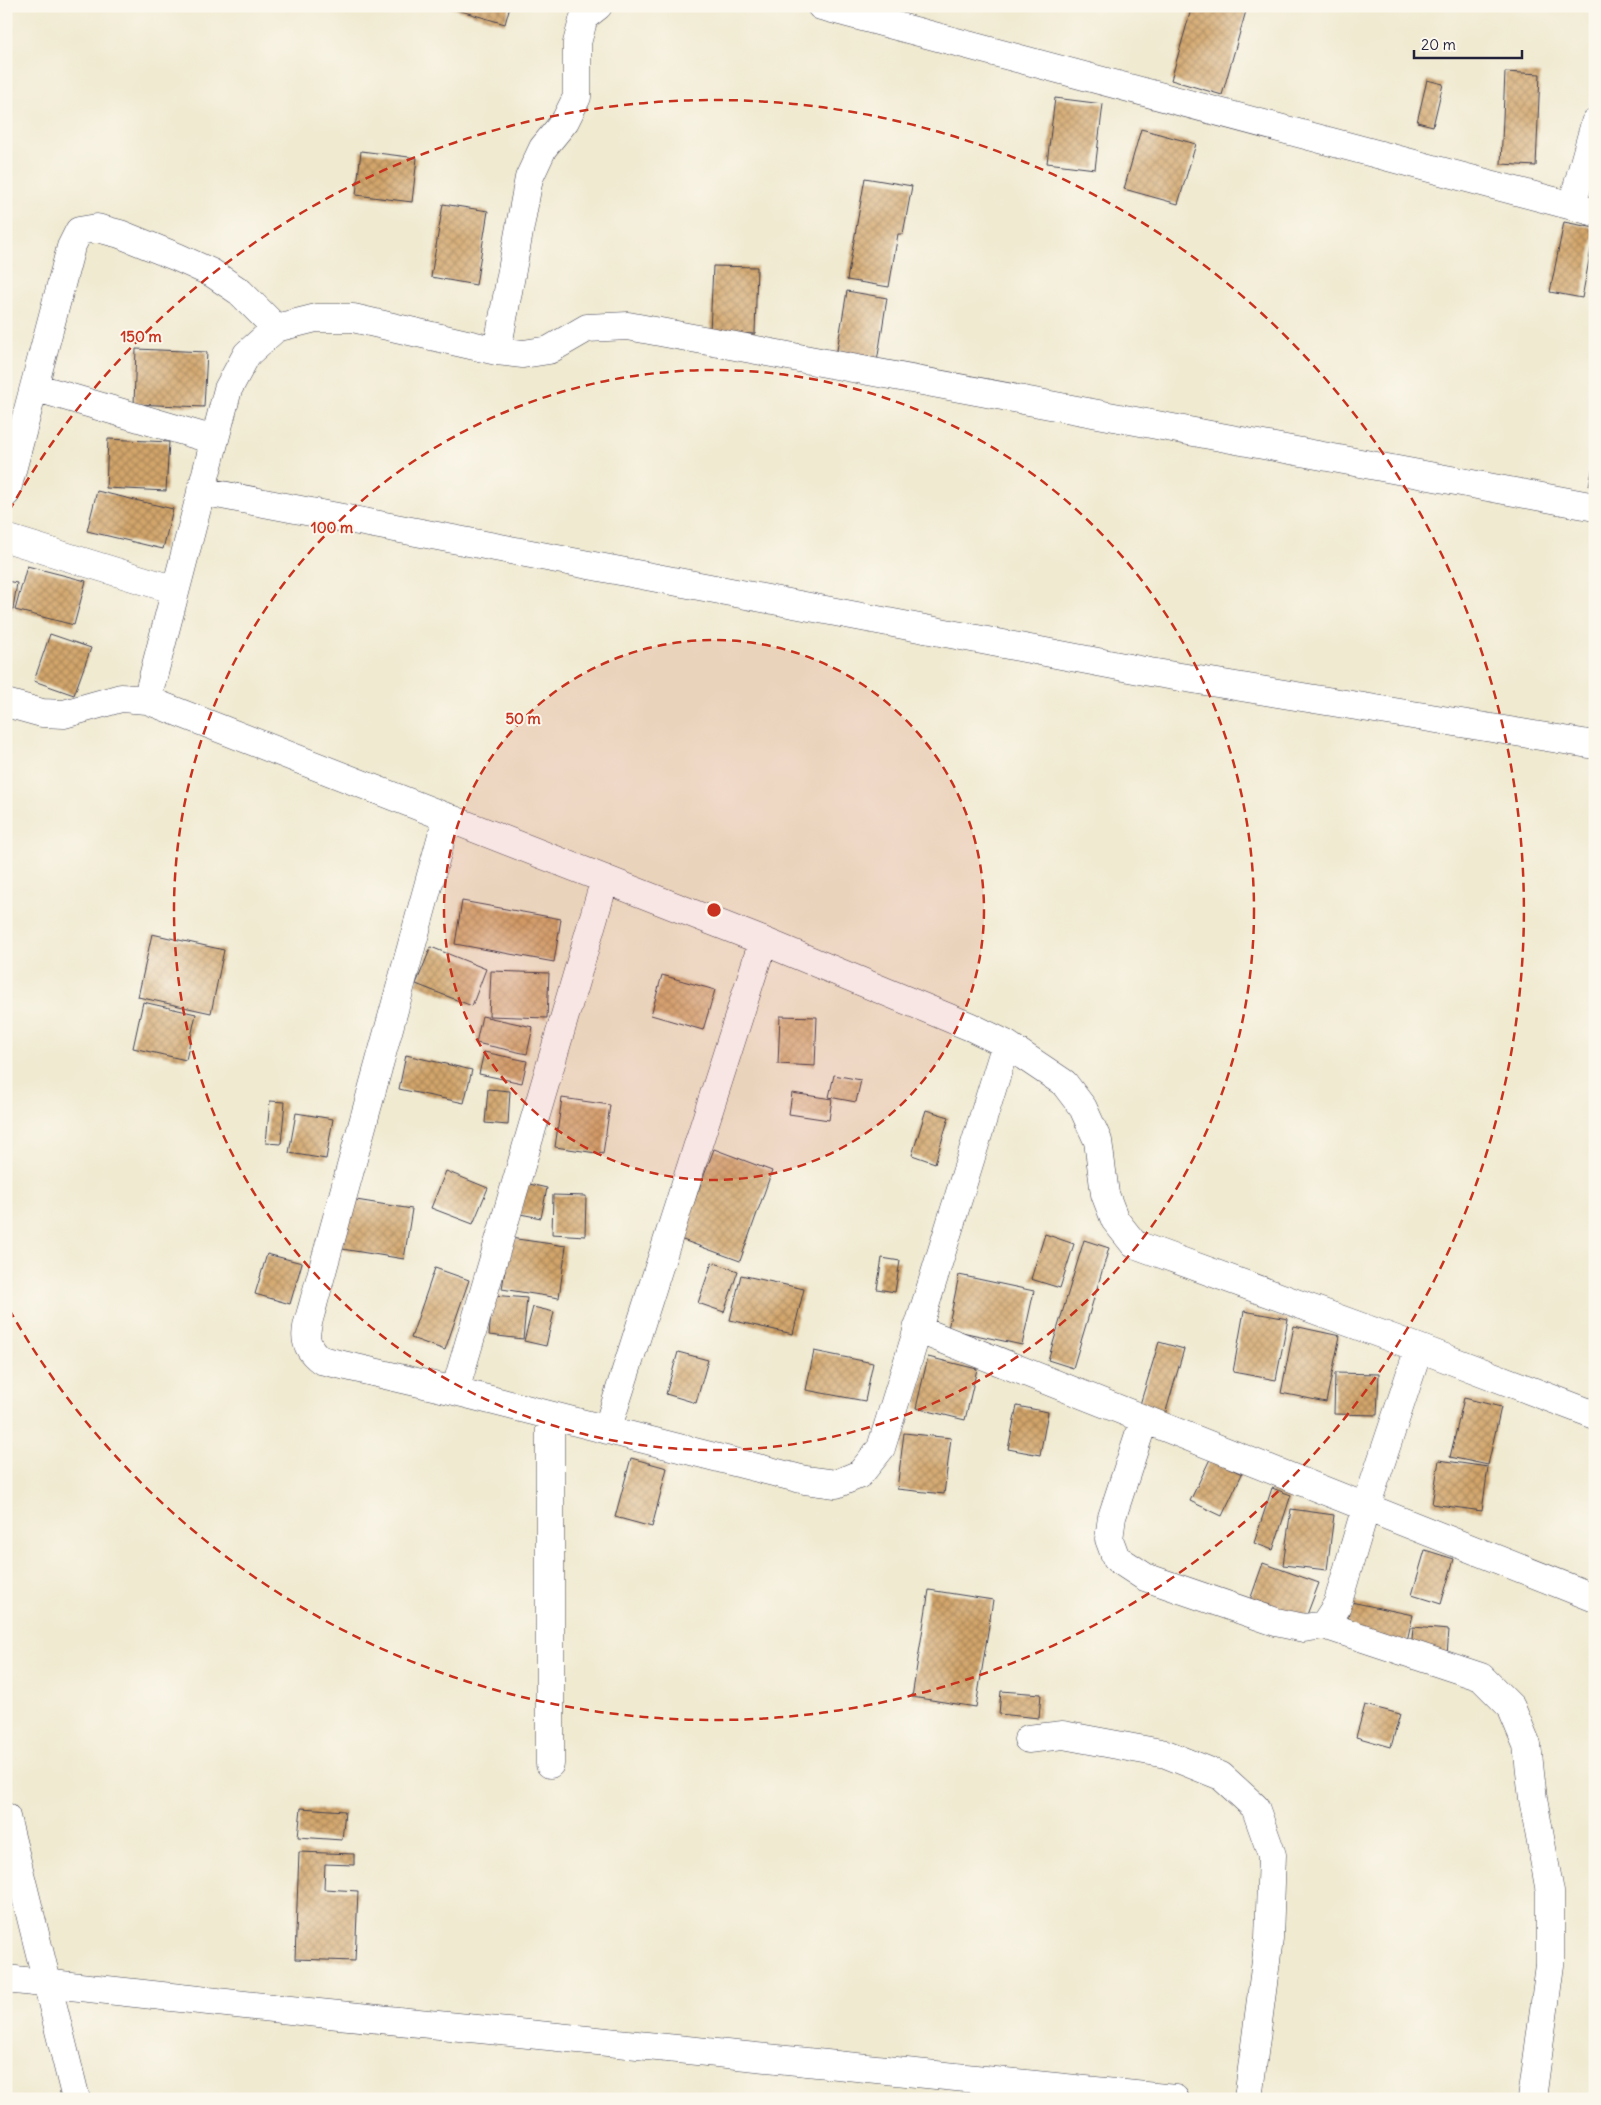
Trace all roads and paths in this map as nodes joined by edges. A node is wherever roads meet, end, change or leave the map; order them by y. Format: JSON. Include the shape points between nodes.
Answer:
{"nodes":[{"id":1,"x":821,"y":6,"type":"edge"},
{"id":2,"x":585,"y":10,"type":"edge"},
{"id":3,"x":1595,"y":123,"type":"edge"},
{"id":4,"x":1583,"y":209,"type":"edge"},
{"id":5,"x":276,"y":328,"type":"junction"},
{"id":6,"x":496,"y":352,"type":"junction"},
{"id":7,"x":34,"y":387,"type":"junction"},
{"id":8,"x":214,"y":440,"type":"junction"},
{"id":9,"x":201,"y":491,"type":"junction"},
{"id":10,"x":6,"y":493,"type":"edge"},
{"id":11,"x":1595,"y":507,"type":"edge"},
{"id":12,"x":6,"y":538,"type":"edge"},
{"id":13,"x":175,"y":590,"type":"junction"},
{"id":14,"x":147,"y":700,"type":"junction"},
{"id":15,"x":6,"y":703,"type":"edge"},
{"id":16,"x":1595,"y":746,"type":"edge"},
{"id":17,"x":447,"y":816,"type":"junction"},
{"id":18,"x":605,"y":879,"type":"junction"},
{"id":19,"x":763,"y":941,"type":"junction"},
{"id":20,"x":1006,"y":1044,"type":"junction"},
{"id":21,"x":918,"y":1329,"type":"junction"},
{"id":22,"x":1419,"y":1348,"type":"junction"},
{"id":23,"x":455,"y":1392,"type":"junction"},
{"id":24,"x":1595,"y":1415,"type":"edge"},
{"id":25,"x":550,"y":1416,"type":"junction"},
{"id":26,"x":1144,"y":1419,"type":"junction"},
{"id":27,"x":607,"y":1430,"type":"junction"},
{"id":28,"x":1366,"y":1507,"type":"junction"},
{"id":29,"x":1595,"y":1598,"type":"edge"},
{"id":30,"x":1324,"y":1626,"type":"junction"},
{"id":31,"x":1028,"y":1739,"type":"dead end"},
{"id":32,"x":550,"y":1764,"type":"dead end"},
{"id":33,"x":6,"y":1817,"type":"edge"},
{"id":34,"x":6,"y":1979,"type":"edge"},
{"id":35,"x":48,"y":1984,"type":"junction"},
{"id":36,"x":76,"y":2099,"type":"edge"},
{"id":37,"x":1175,"y":2099,"type":"edge"},
{"id":38,"x":1248,"y":2099,"type":"edge"},
{"id":39,"x":1532,"y":2099,"type":"edge"}],
"edges":[{"from":1,"to":4,"type":"main road"},
{"from":2,"to":6,"type":"main road","via":[[577,43],[577,97],[565,121],[543,148],[529,178]]},
{"from":3,"to":4,"type":"main road"},
{"from":5,"to":6,"type":"main road","via":[[316,318],[353,318]]},
{"from":5,"to":7,"type":"main road","via":[[240,292],[212,273],[120,234],[97,228],[79,232],[71,247]]},
{"from":5,"to":8,"type":"main road","via":[[247,354],[242,363],[228,389]]},
{"from":6,"to":11,"type":"main road","via":[[523,354],[549,350],[587,328],[628,326]]},
{"from":7,"to":8,"type":"main road"},
{"from":7,"to":10,"type":"main road"},
{"from":8,"to":9,"type":"main road"},
{"from":9,"to":13,"type":"main road"},
{"from":9,"to":16,"type":"main road","via":[[1150,672]]},
{"from":12,"to":13,"type":"main road"},
{"from":13,"to":14,"type":"main road"},
{"from":14,"to":15,"type":"main road","via":[[121,698],[64,714],[42,713]]},
{"from":14,"to":17,"type":"main road"},
{"from":17,"to":18,"type":"main road"},
{"from":17,"to":23,"type":"main road","via":[[306,1336],[310,1352],[321,1360]]},
{"from":18,"to":19,"type":"main road"},
{"from":18,"to":23,"type":"main road"},
{"from":19,"to":20,"type":"main road"},
{"from":19,"to":27,"type":"main road"},
{"from":20,"to":21,"type":"main road"},
{"from":20,"to":22,"type":"main road","via":[[1064,1083],[1083,1108],[1098,1141],[1108,1203],[1115,1220],[1134,1244]]},
{"from":21,"to":26,"type":"main road"},
{"from":21,"to":27,"type":"main road","via":[[881,1448],[860,1474],[836,1484],[805,1480]]},
{"from":22,"to":24,"type":"main road"},
{"from":22,"to":28,"type":"main road"},
{"from":23,"to":25,"type":"main road"},
{"from":25,"to":27,"type":"main road"},
{"from":25,"to":32,"type":"main road"},
{"from":26,"to":28,"type":"main road"},
{"from":26,"to":30,"type":"main road","via":[[1112,1517],[1109,1539],[1116,1558],[1145,1576],[1276,1622],[1304,1628]]},
{"from":28,"to":29,"type":"main road"},
{"from":28,"to":30,"type":"main road","via":[[1337,1605]]},
{"from":30,"to":39,"type":"main road","via":[[1481,1677],[1511,1707],[1527,1746],[1550,1892],[1550,1965]]},
{"from":31,"to":38,"type":"main road","via":[[1063,1735],[1166,1754],[1221,1776],[1254,1807],[1272,1855],[1269,1938]]},
{"from":33,"to":35,"type":"main road"},
{"from":34,"to":35,"type":"main road"},
{"from":35,"to":36,"type":"main road"},
{"from":35,"to":37,"type":"main road"}]}
